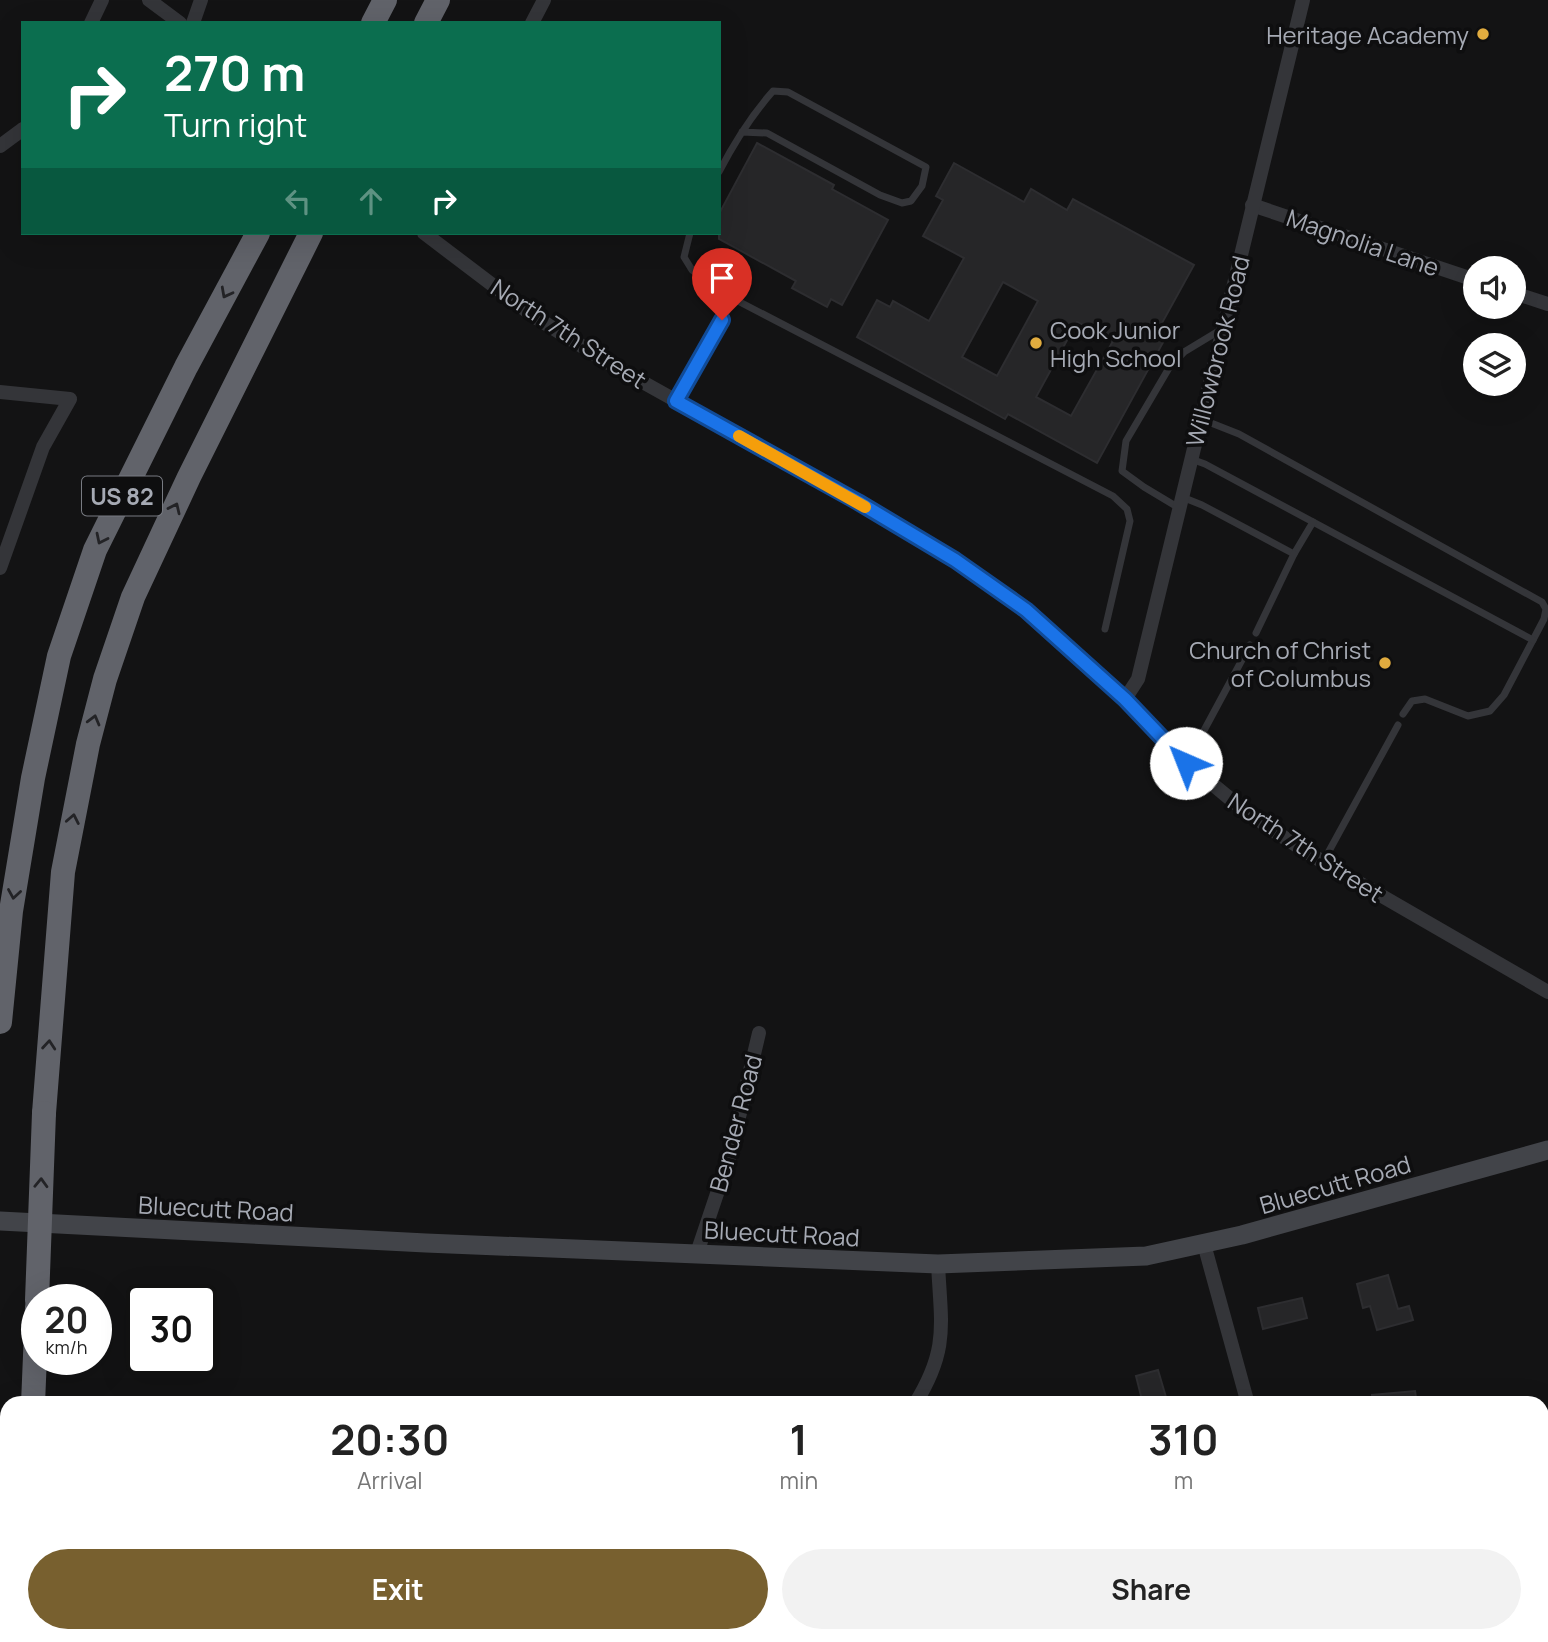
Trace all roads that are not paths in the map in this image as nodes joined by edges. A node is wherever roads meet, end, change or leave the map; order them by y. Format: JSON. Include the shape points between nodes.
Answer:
{"nodes":[{"id":1,"x":102,"y":0,"type":"edge"},
{"id":2,"x":149,"y":0,"type":"edge"},
{"id":3,"x":201,"y":0,"type":"edge"},
{"id":4,"x":385,"y":0,"type":"edge"},
{"id":5,"x":438,"y":0,"type":"edge"},
{"id":6,"x":544,"y":0,"type":"edge"},
{"id":7,"x":1303,"y":0,"type":"edge"},
{"id":8,"x":93,"y":21,"type":"edge"},
{"id":9,"x":177,"y":21,"type":"edge"},
{"id":10,"x":194,"y":21,"type":"edge"},
{"id":11,"x":374,"y":21,"type":"edge"},
{"id":12,"x":427,"y":21,"type":"edge"},
{"id":13,"x":533,"y":21,"type":"edge"},
{"id":14,"x":21,"y":130,"type":"edge"},
{"id":15,"x":742,"y":132,"type":"junction"},
{"id":16,"x":0,"y":146,"type":"edge"},
{"id":17,"x":721,"y":169,"type":"edge"},
{"id":18,"x":1252,"y":205,"type":"junction"},
{"id":19,"x":257,"y":235,"type":"edge"},
{"id":20,"x":427,"y":235,"type":"edge"},
{"id":21,"x":690,"y":235,"type":"edge"},
{"id":22,"x":305,"y":244,"type":"edge"},
{"id":23,"x":1463,"y":276,"type":"edge"},
{"id":24,"x":1526,"y":297,"type":"edge"},
{"id":25,"x":734,"y":299,"type":"junction"},
{"id":26,"x":1548,"y":304,"type":"edge"},
{"id":27,"x":1222,"y":328,"type":"junction"},
{"id":28,"x":0,"y":392,"type":"edge"},
{"id":29,"x":676,"y":401,"type":"junction"},
{"id":30,"x":1200,"y":418,"type":"junction"},
{"id":31,"x":1190,"y":459,"type":"junction"},
{"id":32,"x":1180,"y":502,"type":"junction"},
{"id":33,"x":1313,"y":522,"type":"junction"},
{"id":34,"x":1294,"y":554,"type":"junction"},
{"id":35,"x":0,"y":568,"type":"edge"},
{"id":36,"x":1105,"y":629,"type":"dead end"},
{"id":37,"x":1256,"y":633,"type":"dead end"},
{"id":38,"x":1533,"y":640,"type":"junction"},
{"id":39,"x":1250,"y":645,"type":"dead end"},
{"id":40,"x":1125,"y":699,"type":"junction"},
{"id":41,"x":1403,"y":714,"type":"dead end"},
{"id":42,"x":1398,"y":725,"type":"dead end"},
{"id":43,"x":1186,"y":763,"type":"junction"},
{"id":44,"x":1323,"y":862,"type":"junction"},
{"id":45,"x":1548,"y":992,"type":"edge"},
{"id":46,"x":0,"y":1022,"type":"edge"},
{"id":47,"x":760,"y":1033,"type":"dead end"},
{"id":48,"x":1548,"y":1144,"type":"edge"},
{"id":49,"x":1548,"y":1150,"type":"edge"},
{"id":50,"x":1510,"y":1161,"type":"junction"},
{"id":51,"x":0,"y":1221,"type":"edge"},
{"id":52,"x":1204,"y":1244,"type":"junction"},
{"id":53,"x":697,"y":1253,"type":"junction"},
{"id":54,"x":938,"y":1264,"type":"junction"},
{"id":55,"x":38,"y":1284,"type":"edge"},
{"id":56,"x":34,"y":1375,"type":"edge"},
{"id":57,"x":38,"y":1375,"type":"edge"},
{"id":58,"x":33,"y":1396,"type":"edge"},
{"id":59,"x":39,"y":1396,"type":"edge"},
{"id":60,"x":919,"y":1396,"type":"edge"},
{"id":61,"x":1246,"y":1396,"type":"edge"}],
"edges":[{"from":1,"to":8,"type":"street"},
{"from":2,"to":9,"type":"street"},
{"from":3,"to":10,"type":"street"},
{"from":4,"to":11,"type":"highway"},
{"from":5,"to":12,"type":"highway"},
{"from":6,"to":13,"type":"street"},
{"from":7,"to":18,"type":"street","name":"Willowbrook Road"},
{"from":14,"to":16,"type":"street"},
{"from":15,"to":15,"type":"lane","via":[[773,91],[788,92],[926,167],[922,186],[911,201],[902,203],[767,133]]},
{"from":15,"to":17,"type":"lane"},
{"from":18,"to":23,"type":"street","name":"Magnolia Lane"},
{"from":18,"to":27,"type":"street","name":"Willowbrook Road"},
{"from":19,"to":46,"type":"highway","number":"US 82","one_way":true,"via":[[95,550],[59,656],[33,778]]},
{"from":20,"to":29,"type":"street","name":"North 7th Street","via":[[532,315]]},
{"from":21,"to":25,"type":"lane","via":[[684,257],[692,270]]},
{"from":55,"to":22,"type":"highway","number":"US 82","one_way":true,"bridge":true,"via":[[44,1113],[63,872],[88,744],[133,597]]},
{"from":24,"to":26,"type":"street"},
{"from":25,"to":29,"type":"lane"},
{"from":25,"to":36,"type":"lane","via":[[1113,496],[1127,509],[1130,521]]},
{"from":27,"to":30,"type":"street","name":"Willowbrook Road"},
{"from":27,"to":32,"type":"lane","via":[[1184,352],[1169,368],[1126,441],[1122,471],[1144,487]]},
{"from":28,"to":35,"type":"street","via":[[70,399],[43,447]]},
{"from":29,"to":40,"type":"street","name":"North 7th Street","via":[[955,560],[1026,610]]},
{"from":30,"to":31,"type":"street","name":"Willowbrook Road"},
{"from":30,"to":38,"type":"lane","via":[[1239,433],[1542,602],[1544,619]]},
{"from":31,"to":32,"type":"street","name":"Willowbrook Road"},
{"from":31,"to":33,"type":"lane"},
{"from":32,"to":34,"type":"lane","via":[[1202,505]]},
{"from":32,"to":40,"type":"street","name":"Willowbrook Road","via":[[1138,679]]},
{"from":33,"to":34,"type":"lane"},
{"from":33,"to":38,"type":"lane"},
{"from":34,"to":37,"type":"lane"},
{"from":38,"to":41,"type":"lane","via":[[1504,695],[1490,711],[1468,716],[1425,699],[1412,701]]},
{"from":39,"to":43,"type":"lane"},
{"from":40,"to":43,"type":"street","name":"North 7th Street"},
{"from":42,"to":44,"type":"lane"},
{"from":43,"to":44,"type":"street","name":"North 7th Street"},
{"from":44,"to":45,"type":"street","name":"North 7th Street"},
{"from":47,"to":53,"type":"street","name":"Bender Road","via":[[730,1155]]},
{"from":48,"to":50,"type":"street"},
{"from":49,"to":50,"type":"street","name":"Bluecutt Road"},
{"from":50,"to":52,"type":"street","name":"Bluecutt Road"},
{"from":51,"to":53,"type":"street","name":"Bluecutt Road"},
{"from":52,"to":54,"type":"street","name":"Bluecutt Road","via":[[1146,1256]]},
{"from":52,"to":61,"type":"street"},
{"from":53,"to":54,"type":"street","name":"Bluecutt Road"},
{"from":54,"to":60,"type":"street","via":[[942,1339],[935,1368]]},
{"from":56,"to":58,"type":"highway"},
{"from":57,"to":59,"type":"highway"}]}
